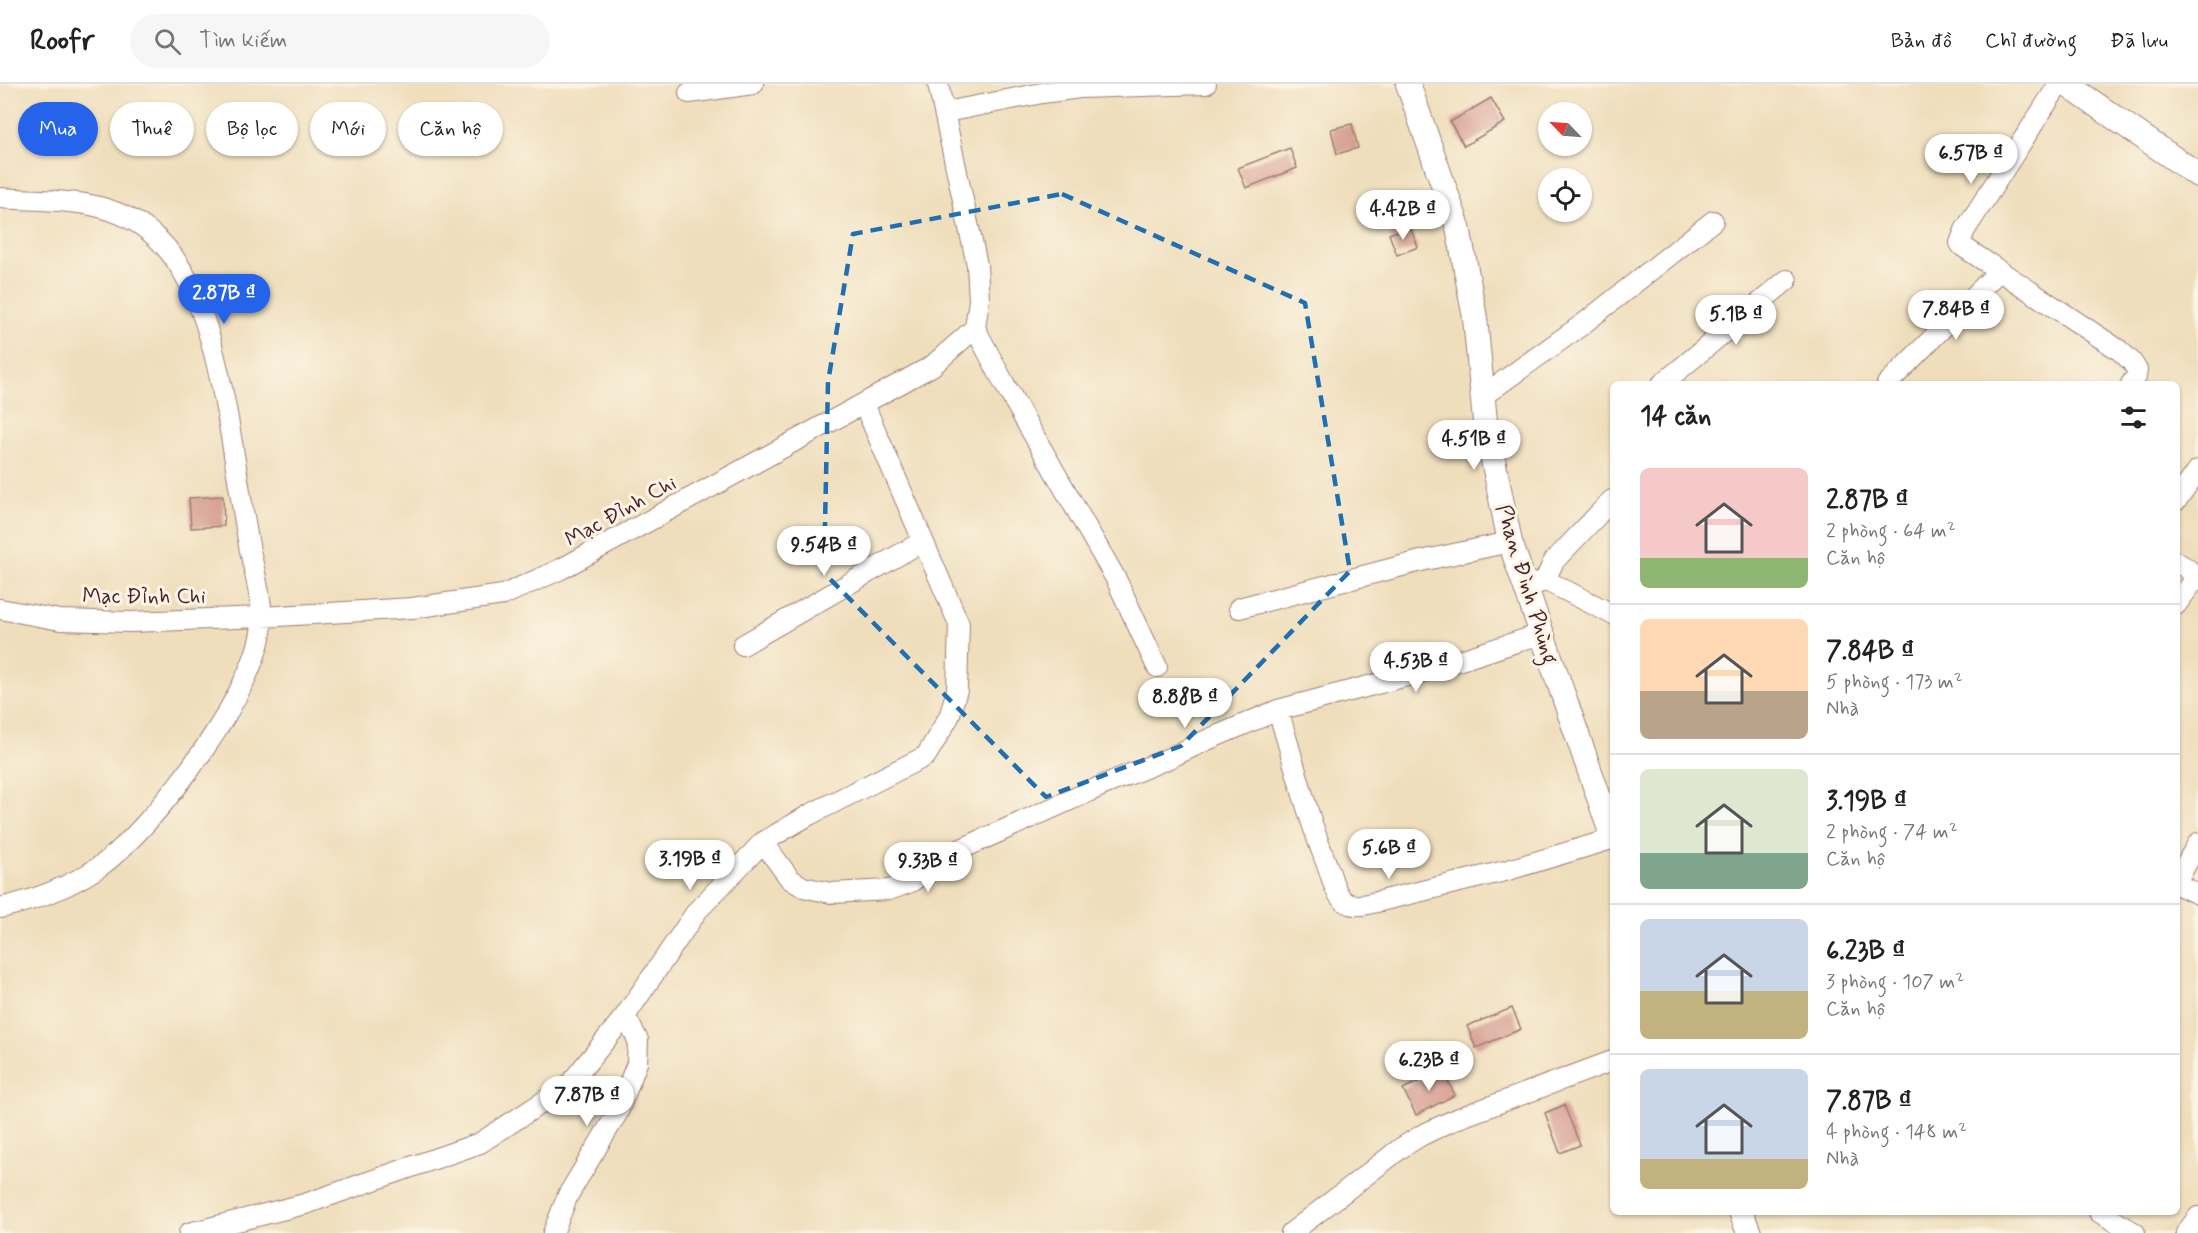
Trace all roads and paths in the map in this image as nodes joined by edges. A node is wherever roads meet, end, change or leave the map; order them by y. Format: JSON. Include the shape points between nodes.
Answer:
{"nodes":[{"id":1,"x":753,"y":84,"type":"edge"},
{"id":2,"x":938,"y":84,"type":"edge"},
{"id":3,"x":1206,"y":84,"type":"edge"},
{"id":4,"x":1408,"y":84,"type":"edge"},
{"id":5,"x":2059,"y":84,"type":"edge"},
{"id":6,"x":2066,"y":84,"type":"edge"},
{"id":7,"x":689,"y":93,"type":"dead end"},
{"id":8,"x":946,"y":112,"type":"junction"},
{"id":9,"x":2198,"y":175,"type":"edge"},
{"id":10,"x":0,"y":198,"type":"edge"},
{"id":11,"x":1713,"y":221,"type":"dead end"},
{"id":12,"x":1999,"y":271,"type":"junction"},
{"id":13,"x":1787,"y":280,"type":"dead end"},
{"id":14,"x":975,"y":328,"type":"junction"},
{"id":15,"x":1666,"y":381,"type":"edge"},
{"id":16,"x":1890,"y":381,"type":"edge"},
{"id":17,"x":2134,"y":381,"type":"edge"},
{"id":18,"x":1484,"y":395,"type":"junction"},
{"id":19,"x":864,"y":404,"type":"junction"},
{"id":20,"x":2198,"y":470,"type":"edge"},
{"id":21,"x":2180,"y":495,"type":"edge"},
{"id":22,"x":1610,"y":502,"type":"edge"},
{"id":23,"x":923,"y":541,"type":"junction"},
{"id":24,"x":1510,"y":542,"type":"junction"},
{"id":25,"x":2180,"y":564,"type":"edge"},
{"id":26,"x":1536,"y":585,"type":"junction"},
{"id":27,"x":2180,"y":600,"type":"edge"},
{"id":28,"x":1239,"y":608,"type":"dead end"},
{"id":29,"x":0,"y":609,"type":"edge"},
{"id":30,"x":1610,"y":613,"type":"edge"},
{"id":31,"x":262,"y":617,"type":"junction"},
{"id":32,"x":1541,"y":634,"type":"junction"},
{"id":33,"x":743,"y":645,"type":"dead end"},
{"id":34,"x":1157,"y":667,"type":"dead end"},
{"id":35,"x":1278,"y":710,"type":"junction"},
{"id":36,"x":1610,"y":831,"type":"edge"},
{"id":37,"x":1610,"y":838,"type":"edge"},
{"id":38,"x":763,"y":842,"type":"junction"},
{"id":39,"x":2198,"y":843,"type":"edge"},
{"id":40,"x":2180,"y":876,"type":"edge"},
{"id":41,"x":2180,"y":885,"type":"edge"},
{"id":42,"x":2198,"y":894,"type":"edge"},
{"id":43,"x":0,"y":908,"type":"edge"},
{"id":44,"x":625,"y":1016,"type":"junction"},
{"id":45,"x":1610,"y":1062,"type":"edge"},
{"id":46,"x":1742,"y":1215,"type":"edge"},
{"id":47,"x":2104,"y":1215,"type":"edge"},
{"id":48,"x":2198,"y":1217,"type":"edge"},
{"id":49,"x":189,"y":1233,"type":"edge"},
{"id":50,"x":553,"y":1233,"type":"edge"},
{"id":51,"x":1291,"y":1233,"type":"edge"},
{"id":52,"x":1749,"y":1233,"type":"edge"},
{"id":53,"x":2135,"y":1233,"type":"edge"},
{"id":54,"x":2186,"y":1233,"type":"edge"}],
"edges":[{"from":1,"to":7,"type":"street"},
{"from":2,"to":8,"type":"street"},
{"from":3,"to":8,"type":"street","via":[[1080,88]]},
{"from":4,"to":18,"type":"street","name":"Phan Đình Phùng","via":[[1458,227]]},
{"from":5,"to":12,"type":"street","via":[[1960,239],[1962,246]]},
{"from":6,"to":9,"type":"street"},
{"from":8,"to":14,"type":"street","via":[[977,265],[979,300]]},
{"from":10,"to":31,"type":"street","via":[[55,199],[105,207],[149,231],[167,248],[183,273],[210,340],[221,383]]},
{"from":11,"to":18,"type":"street","via":[[1583,324]]},
{"from":12,"to":16,"type":"street"},
{"from":12,"to":17,"type":"street","via":[[2119,350],[2137,370]]},
{"from":13,"to":15,"type":"street"},
{"from":14,"to":19,"type":"street","name":"Mạc Đỉnh Chi","via":[[932,366]]},
{"from":14,"to":34,"type":"street","via":[[1116,579]]},
{"from":18,"to":24,"type":"street","name":"Phan Đình Phùng","via":[[1485,421]]},
{"from":19,"to":23,"type":"street"},
{"from":19,"to":31,"type":"street","name":"Mạc Đỉnh Chi","via":[[561,569],[503,595],[412,608]]},
{"from":20,"to":21,"type":"street"},
{"from":22,"to":26,"type":"street"},
{"from":23,"to":33,"type":"street"},
{"from":23,"to":38,"type":"street","via":[[959,624],[957,690],[948,717],[926,756]]},
{"from":24,"to":26,"type":"street","name":"Phan Đình Phùng"},
{"from":24,"to":28,"type":"street"},
{"from":25,"to":27,"type":"street","via":[[2189,569],[2194,581]]},
{"from":26,"to":30,"type":"street"},
{"from":26,"to":32,"type":"street","name":"Phan Đình Phùng"},
{"from":29,"to":31,"type":"street","name":"Mạc Đỉnh Chi","via":[[60,620],[130,622]]},
{"from":31,"to":43,"type":"street","via":[[254,658],[223,721],[172,792],[123,847],[71,884]]},
{"from":32,"to":35,"type":"street","via":[[1433,669]]},
{"from":32,"to":36,"type":"street","name":"Phan Đình Phùng"},
{"from":35,"to":37,"type":"street","via":[[1319,847],[1338,893],[1349,904],[1368,904],[1505,871]]},
{"from":35,"to":38,"type":"street","via":[[950,854],[911,882],[889,890],[831,893],[803,887],[790,879]]},
{"from":38,"to":44,"type":"street","via":[[697,911]]},
{"from":39,"to":40,"type":"street"},
{"from":41,"to":42,"type":"street"},
{"from":44,"to":49,"type":"street","via":[[569,1085],[480,1143],[305,1204]]},
{"from":44,"to":50,"type":"street","via":[[639,1040],[638,1063],[618,1112],[568,1195]]},
{"from":45,"to":51,"type":"street","via":[[1422,1135]]},
{"from":46,"to":52,"type":"street"},
{"from":47,"to":53,"type":"street"},
{"from":48,"to":54,"type":"street"}]}
